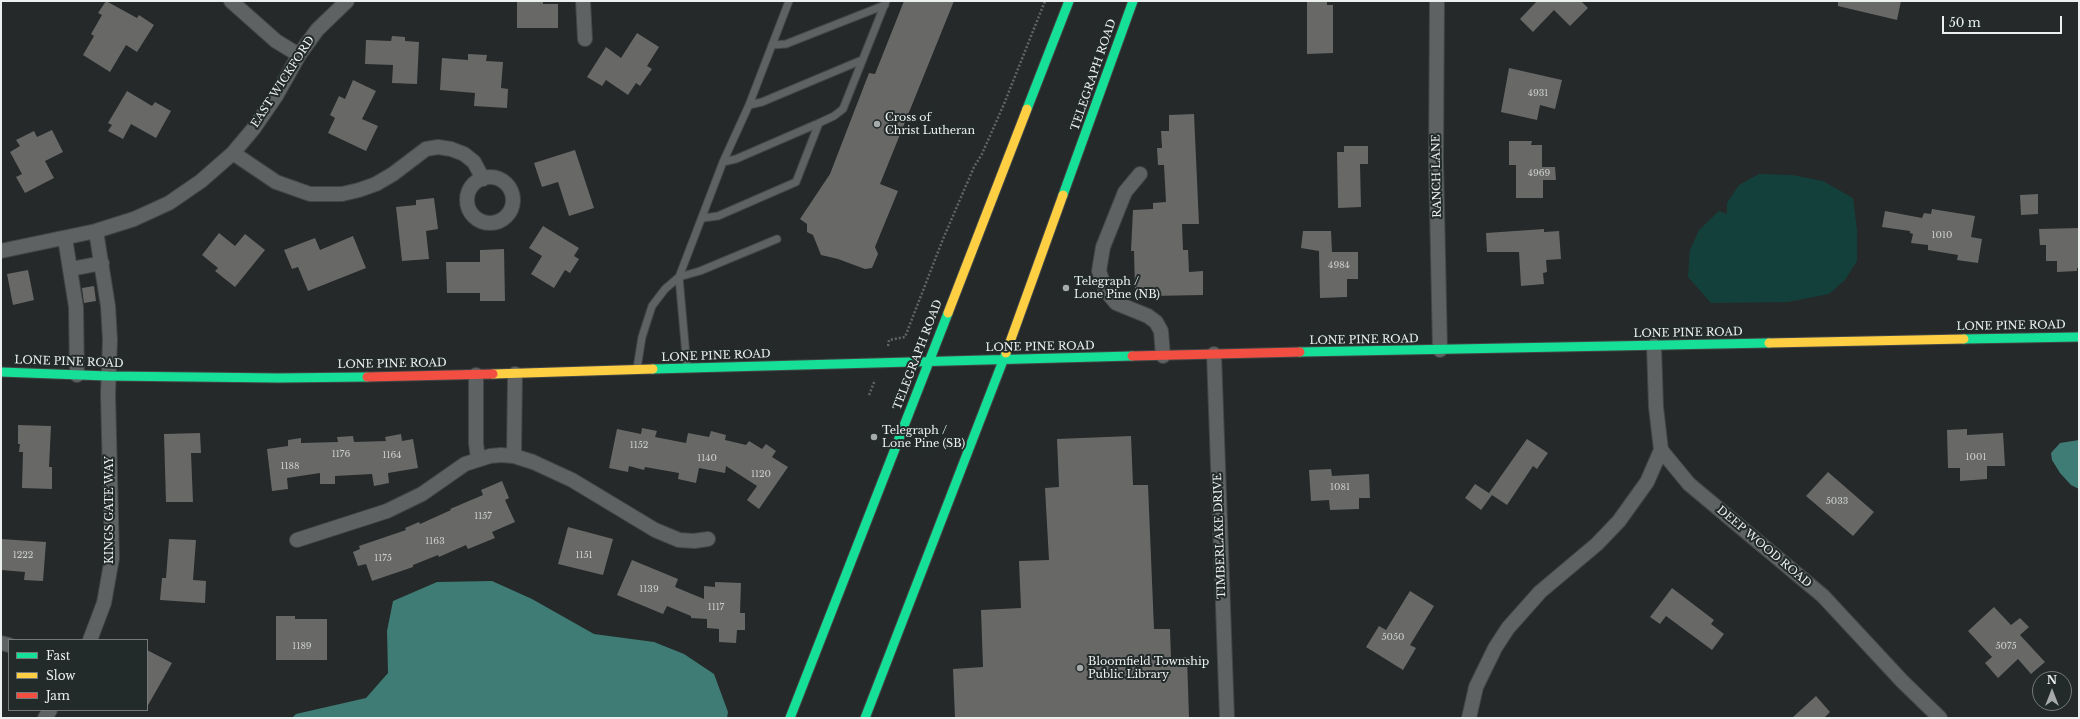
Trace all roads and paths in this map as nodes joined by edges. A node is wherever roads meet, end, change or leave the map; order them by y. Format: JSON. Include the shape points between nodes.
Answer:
{"nodes":[{"id":1,"x":231,"y":1,"type":"edge"},
{"id":2,"x":347,"y":1,"type":"edge"},
{"id":3,"x":583,"y":1,"type":"edge"},
{"id":4,"x":789,"y":1,"type":"edge"},
{"id":5,"x":1045,"y":1,"type":"edge"},
{"id":6,"x":1069,"y":1,"type":"edge"},
{"id":7,"x":1133,"y":1,"type":"edge"},
{"id":8,"x":886,"y":3,"type":"edge"},
{"id":9,"x":1439,"y":4,"type":"edge"},
{"id":10,"x":585,"y":39,"type":"dead end"},
{"id":11,"x":772,"y":45,"type":"junction"},
{"id":12,"x":299,"y":55,"type":"junction"},
{"id":13,"x":862,"y":60,"type":"junction"},
{"id":14,"x":749,"y":105,"type":"junction"},
{"id":15,"x":819,"y":123,"type":"junction"},
{"id":16,"x":234,"y":153,"type":"junction"},
{"id":17,"x":723,"y":162,"type":"junction"},
{"id":18,"x":1140,"y":174,"type":"dead end"},
{"id":19,"x":483,"y":179,"type":"dead end"},
{"id":20,"x":703,"y":218,"type":"junction"},
{"id":21,"x":96,"y":230,"type":"junction"},
{"id":22,"x":65,"y":238,"type":"junction"},
{"id":23,"x":777,"y":238,"type":"dead end"},
{"id":24,"x":1,"y":251,"type":"edge"},
{"id":25,"x":102,"y":263,"type":"junction"},
{"id":26,"x":71,"y":269,"type":"junction"},
{"id":27,"x":679,"y":277,"type":"junction"},
{"id":28,"x":2079,"y":337,"type":"edge"},
{"id":29,"x":1654,"y":346,"type":"junction"},
{"id":30,"x":887,"y":350,"type":"dead end"},
{"id":31,"x":1440,"y":350,"type":"junction"},
{"id":32,"x":1214,"y":354,"type":"junction"},
{"id":33,"x":1163,"y":356,"type":"junction"},
{"id":34,"x":1003,"y":360,"type":"junction"},
{"id":35,"x":928,"y":362,"type":"junction"},
{"id":36,"x":687,"y":369,"type":"junction"},
{"id":37,"x":636,"y":371,"type":"junction"},
{"id":38,"x":1,"y":372,"type":"edge"},
{"id":39,"x":515,"y":374,"type":"junction"},
{"id":40,"x":78,"y":375,"type":"junction"},
{"id":41,"x":476,"y":375,"type":"junction"},
{"id":42,"x":108,"y":376,"type":"junction"},
{"id":43,"x":1661,"y":450,"type":"junction"},
{"id":44,"x":514,"y":456,"type":"junction"},
{"id":45,"x":478,"y":459,"type":"junction"},
{"id":46,"x":708,"y":539,"type":"dead end"},
{"id":47,"x":297,"y":540,"type":"dead end"},
{"id":48,"x":90,"y":639,"type":"edge"},
{"id":49,"x":790,"y":718,"type":"edge"},
{"id":50,"x":865,"y":718,"type":"edge"},
{"id":51,"x":1227,"y":718,"type":"edge"},
{"id":52,"x":1469,"y":718,"type":"edge"},
{"id":53,"x":1940,"y":718,"type":"edge"}],
"edges":[{"from":1,"to":12,"type":"street","via":[[276,41]]},
{"from":2,"to":12,"type":"street","name":"EAST WICKFORD","via":[[317,30]]},
{"from":3,"to":10,"type":"street"},
{"from":4,"to":11,"type":"lane"},
{"from":5,"to":30,"type":"path","via":[[1004,104],[943,239],[905,337],[889,340]]},
{"from":6,"to":35,"type":"main road","name":"TELEGRAPH ROAD"},
{"from":7,"to":34,"type":"main road","name":"TELEGRAPH ROAD"},
{"from":8,"to":11,"type":"lane","via":[[786,44]]},
{"from":8,"to":13,"type":"lane"},
{"from":9,"to":31,"type":"street","name":"RANCH LANE","via":[[1436,161]]},
{"from":11,"to":14,"type":"lane"},
{"from":12,"to":16,"type":"street","name":"EAST WICKFORD","via":[[276,96]]},
{"from":13,"to":14,"type":"lane","via":[[762,102]]},
{"from":13,"to":15,"type":"lane","via":[[843,109]]},
{"from":14,"to":17,"type":"lane"},
{"from":15,"to":17,"type":"lane","via":[[736,159]]},
{"from":15,"to":20,"type":"lane","via":[[796,182],[718,216]]},
{"from":16,"to":19,"type":"street","via":[[276,182],[310,194],[342,194],[376,184],[426,149],[438,147],[464,154],[474,162]]},
{"from":16,"to":21,"type":"street","name":"EAST WICKFORD","via":[[201,181],[169,202],[134,219]]},
{"from":17,"to":20,"type":"lane"},
{"from":18,"to":33,"type":"street","via":[[1125,192],[1103,246],[1099,271],[1106,291],[1116,303],[1156,322],[1161,331]]},
{"from":20,"to":27,"type":"lane"},
{"from":21,"to":22,"type":"street","name":"EAST WICKFORD"},
{"from":21,"to":25,"type":"street"},
{"from":22,"to":24,"type":"street","name":"EAST WICKFORD"},
{"from":22,"to":26,"type":"street"},
{"from":23,"to":27,"type":"lane","via":[[700,271]]},
{"from":25,"to":26,"type":"street"},
{"from":25,"to":42,"type":"street","via":[[110,340]]},
{"from":26,"to":40,"type":"street","via":[[78,332]]},
{"from":27,"to":36,"type":"lane"},
{"from":27,"to":37,"type":"lane","via":[[665,289],[652,306],[642,337]]},
{"from":28,"to":29,"type":"main road","name":"LONE PINE ROAD"},
{"from":29,"to":31,"type":"main road","name":"LONE PINE ROAD"},
{"from":29,"to":43,"type":"street","via":[[1656,407]]},
{"from":31,"to":32,"type":"main road","name":"LONE PINE ROAD"},
{"from":32,"to":33,"type":"main road","name":"LONE PINE ROAD"},
{"from":32,"to":51,"type":"street","name":"TIMBERLAKE DRIVE"},
{"from":33,"to":34,"type":"main road","name":"LONE PINE ROAD"},
{"from":34,"to":35,"type":"main road","name":"LONE PINE ROAD"},
{"from":34,"to":50,"type":"main road","name":"TELEGRAPH ROAD"},
{"from":35,"to":36,"type":"main road","name":"LONE PINE ROAD"},
{"from":35,"to":49,"type":"main road","name":"TELEGRAPH ROAD"},
{"from":36,"to":37,"type":"main road","name":"LONE PINE ROAD"},
{"from":37,"to":39,"type":"main road","name":"LONE PINE ROAD"},
{"from":38,"to":40,"type":"main road","name":"LONE PINE ROAD"},
{"from":39,"to":41,"type":"main road","name":"LONE PINE ROAD"},
{"from":39,"to":44,"type":"street"},
{"from":40,"to":42,"type":"main road","name":"LONE PINE ROAD"},
{"from":41,"to":42,"type":"main road","name":"LONE PINE ROAD","via":[[278,378]]},
{"from":41,"to":45,"type":"street"},
{"from":42,"to":48,"type":"street","name":"KINGS GATE WAY","via":[[112,558],[104,602]]},
{"from":43,"to":52,"type":"street","via":[[1647,482],[1619,521],[1597,544],[1540,592],[1508,628],[1476,687]]},
{"from":43,"to":53,"type":"street","name":"DEEP WOOD ROAD","via":[[1688,484],[1823,596]]},
{"from":44,"to":45,"type":"street"},
{"from":44,"to":46,"type":"street","via":[[578,483],[655,530],[679,540]]},
{"from":45,"to":47,"type":"street","via":[[403,504]]}]}
